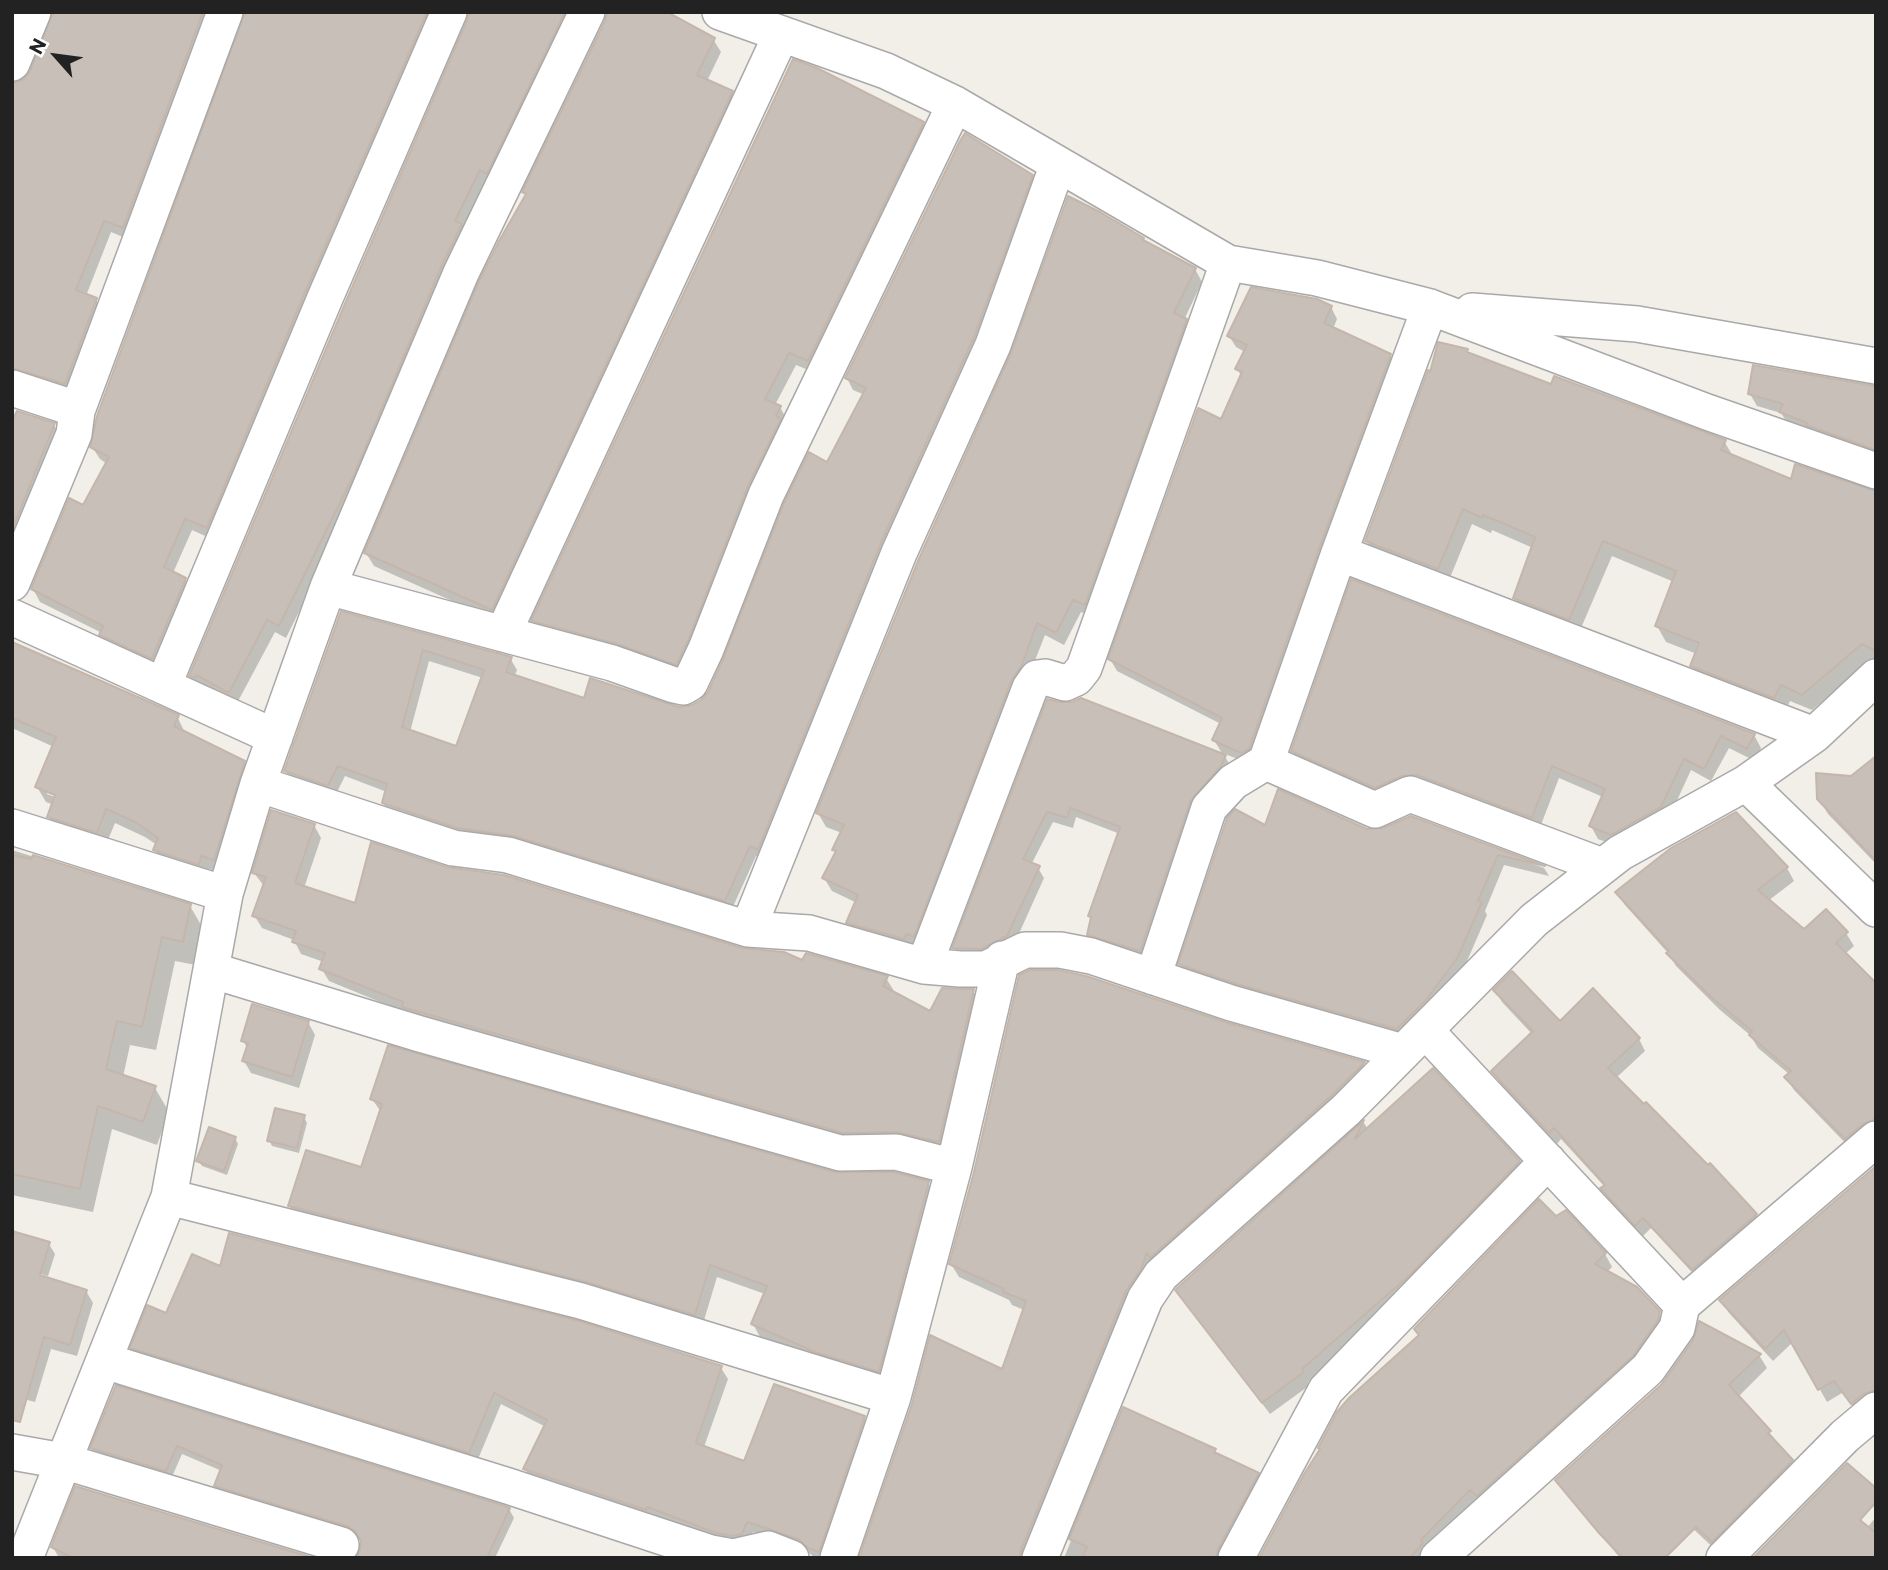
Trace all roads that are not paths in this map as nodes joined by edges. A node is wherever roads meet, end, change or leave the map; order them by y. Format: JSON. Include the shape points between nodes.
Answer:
{"nodes":[{"id":1,"x":33,"y":12,"type":"edge"},
{"id":2,"x":225,"y":12,"type":"edge"},
{"id":3,"x":449,"y":12,"type":"edge"},
{"id":4,"x":587,"y":12,"type":"edge"},
{"id":5,"x":720,"y":12,"type":"edge"},
{"id":6,"x":781,"y":35,"type":"junction"},
{"id":7,"x":12,"y":63,"type":"edge"},
{"id":8,"x":955,"y":104,"type":"junction"},
{"id":9,"x":1059,"y":164,"type":"junction"},
{"id":10,"x":1228,"y":263,"type":"junction"},
{"id":11,"x":1430,"y":307,"type":"junction"},
{"id":12,"x":1876,"y":366,"type":"edge"},
{"id":13,"x":12,"y":388,"type":"edge"},
{"id":14,"x":77,"y":411,"type":"junction"},
{"id":15,"x":1876,"y":471,"type":"edge"},
{"id":16,"x":1339,"y":553,"type":"junction"},
{"id":17,"x":12,"y":583,"type":"edge"},
{"id":18,"x":328,"y":586,"type":"junction"},
{"id":19,"x":12,"y":617,"type":"edge"},
{"id":20,"x":503,"y":634,"type":"junction"},
{"id":21,"x":1876,"y":677,"type":"edge"},
{"id":22,"x":163,"y":686,"type":"junction"},
{"id":23,"x":1814,"y":735,"type":"junction"},
{"id":24,"x":275,"y":737,"type":"junction"},
{"id":25,"x":1265,"y":762,"type":"junction"},
{"id":26,"x":1746,"y":783,"type":"junction"},
{"id":27,"x":258,"y":784,"type":"junction"},
{"id":28,"x":12,"y":827,"type":"edge"},
{"id":29,"x":1602,"y":866,"type":"junction"},
{"id":30,"x":225,"y":894,"type":"junction"},
{"id":31,"x":1876,"y":909,"type":"edge"},
{"id":32,"x":748,"y":929,"type":"junction"},
{"id":33,"x":1002,"y":959,"type":"junction"},
{"id":34,"x":924,"y":966,"type":"junction"},
{"id":35,"x":211,"y":970,"type":"junction"},
{"id":36,"x":1153,"y":977,"type":"junction"},
{"id":37,"x":1414,"y":1041,"type":"junction"},
{"id":38,"x":1876,"y":1139,"type":"edge"},
{"id":39,"x":1548,"y":1161,"type":"junction"},
{"id":40,"x":954,"y":1167,"type":"junction"},
{"id":41,"x":169,"y":1198,"type":"junction"},
{"id":42,"x":1682,"y":1305,"type":"junction"},
{"id":43,"x":105,"y":1362,"type":"junction"},
{"id":44,"x":893,"y":1397,"type":"junction"},
{"id":45,"x":1876,"y":1410,"type":"edge"},
{"id":46,"x":12,"y":1452,"type":"edge"},
{"id":47,"x":63,"y":1461,"type":"junction"},
{"id":48,"x":341,"y":1545,"type":"dead end"},
{"id":49,"x":25,"y":1558,"type":"edge"},
{"id":50,"x":792,"y":1558,"type":"edge"},
{"id":51,"x":838,"y":1558,"type":"edge"},
{"id":52,"x":1040,"y":1558,"type":"edge"},
{"id":53,"x":1236,"y":1558,"type":"edge"},
{"id":54,"x":1438,"y":1558,"type":"edge"},
{"id":55,"x":1724,"y":1558,"type":"edge"}],
"edges":[{"from":1,"to":7,"type":"street"},
{"from":2,"to":14,"type":"street"},
{"from":3,"to":22,"type":"street"},
{"from":4,"to":18,"type":"street","via":[[461,273]]},
{"from":5,"to":6,"type":"street"},
{"from":6,"to":8,"type":"street","via":[[886,71]]},
{"from":6,"to":20,"type":"street"},
{"from":8,"to":9,"type":"street"},
{"from":8,"to":20,"type":"street","via":[[766,495],[690,683],[674,685]]},
{"from":9,"to":10,"type":"street"},
{"from":9,"to":32,"type":"street","via":[[993,345],[899,553]]},
{"from":10,"to":11,"type":"street","via":[[1317,278]]},
{"from":10,"to":34,"type":"street","via":[[1084,668],[1065,683],[1037,677],[1030,688]]},
{"from":11,"to":12,"type":"street","via":[[1637,324]]},
{"from":11,"to":15,"type":"street"},
{"from":11,"to":16,"type":"street"},
{"from":13,"to":14,"type":"street"},
{"from":14,"to":17,"type":"street","via":[[74,434]]},
{"from":16,"to":23,"type":"street"},
{"from":16,"to":25,"type":"street"},
{"from":18,"to":20,"type":"street"},
{"from":18,"to":24,"type":"street"},
{"from":19,"to":22,"type":"street"},
{"from":21,"to":23,"type":"street"},
{"from":22,"to":24,"type":"street"},
{"from":23,"to":26,"type":"street"},
{"from":24,"to":27,"type":"street"},
{"from":25,"to":29,"type":"street","via":[[1374,810],[1410,794]]},
{"from":25,"to":36,"type":"street","via":[[1233,782],[1209,808]]},
{"from":26,"to":29,"type":"street"},
{"from":26,"to":31,"type":"street"},
{"from":27,"to":30,"type":"street"},
{"from":27,"to":32,"type":"street","via":[[453,848],[508,855]]},
{"from":28,"to":30,"type":"street"},
{"from":29,"to":37,"type":"street","via":[[1534,920]]},
{"from":30,"to":35,"type":"street"},
{"from":32,"to":34,"type":"street","via":[[809,933]]},
{"from":33,"to":34,"type":"street","via":[[986,969]]},
{"from":33,"to":36,"type":"street","via":[[1025,950],[1060,950]]},
{"from":33,"to":40,"type":"street"},
{"from":35,"to":40,"type":"street","via":[[840,1153],[896,1152]]},
{"from":35,"to":41,"type":"street"},
{"from":36,"to":37,"type":"street","via":[[1231,1003]]},
{"from":37,"to":39,"type":"street"},
{"from":37,"to":52,"type":"street","via":[[1299,1153],[1161,1275],[1145,1299]]},
{"from":38,"to":42,"type":"street"},
{"from":39,"to":42,"type":"street"},
{"from":39,"to":53,"type":"street","via":[[1326,1390]]},
{"from":40,"to":44,"type":"street"},
{"from":41,"to":43,"type":"street"},
{"from":41,"to":44,"type":"street","via":[[581,1301]]},
{"from":42,"to":54,"type":"street","via":[[1677,1328],[1648,1369]]},
{"from":43,"to":47,"type":"street"},
{"from":43,"to":50,"type":"street","via":[[712,1553],[733,1557],[768,1549]]},
{"from":44,"to":51,"type":"street"},
{"from":45,"to":55,"type":"street"},
{"from":46,"to":47,"type":"street"},
{"from":47,"to":48,"type":"street"},
{"from":47,"to":49,"type":"street"}]}
